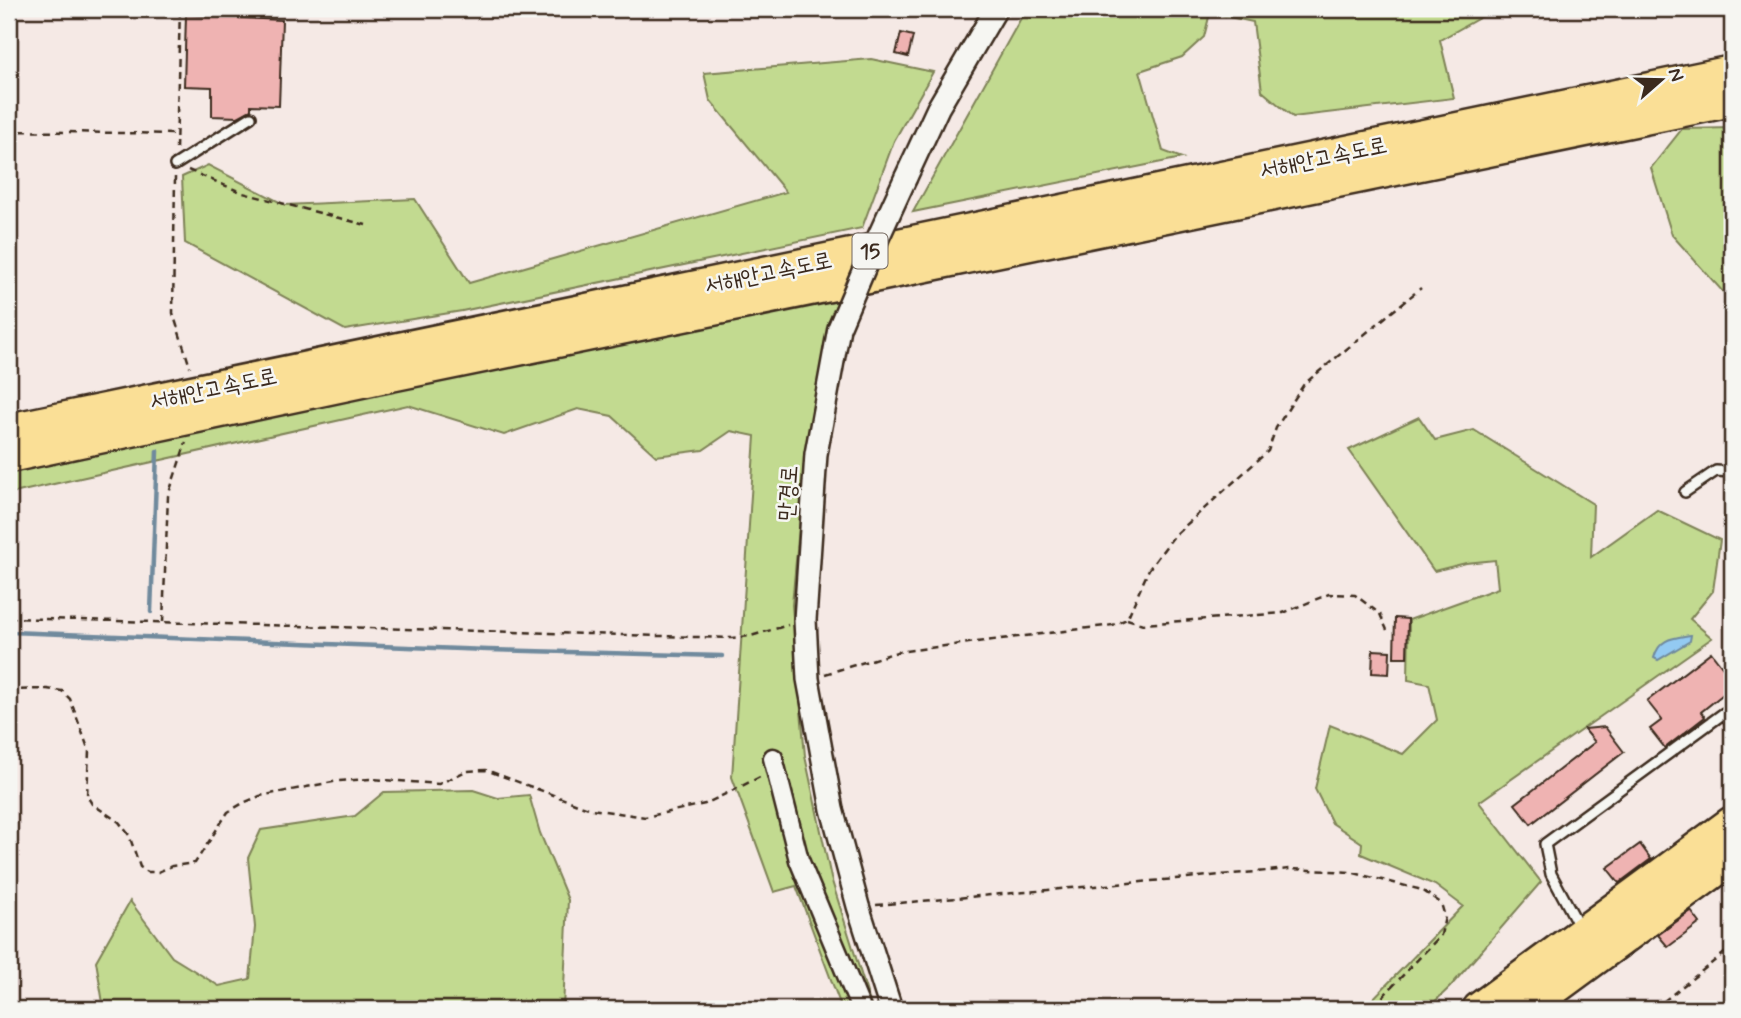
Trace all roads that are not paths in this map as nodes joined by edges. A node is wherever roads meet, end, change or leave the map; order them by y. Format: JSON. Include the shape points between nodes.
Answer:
{"nodes":[{"id":1,"x":989,"y":9,"type":"edge"},
{"id":2,"x":1732,"y":72,"type":"edge"},
{"id":3,"x":1732,"y":100,"type":"edge"},
{"id":4,"x":1732,"y":109,"type":"edge"},
{"id":5,"x":1667,"y":113,"type":"junction"},
{"id":6,"x":251,"y":117,"type":"dead end"},
{"id":7,"x":176,"y":165,"type":"road end"},
{"id":8,"x":9,"y":430,"type":"edge"},
{"id":9,"x":9,"y":456,"type":"edge"},
{"id":10,"x":1732,"y":472,"type":"edge"},
{"id":11,"x":1685,"y":492,"type":"dead end"},
{"id":12,"x":1732,"y":724,"type":"edge"},
{"id":13,"x":775,"y":766,"type":"road end"},
{"id":14,"x":1732,"y":822,"type":"edge"},
{"id":15,"x":1732,"y":858,"type":"edge"},
{"id":16,"x":1583,"y":932,"type":"junction"},
{"id":17,"x":861,"y":1009,"type":"edge"},
{"id":18,"x":891,"y":1009,"type":"edge"},
{"id":19,"x":1479,"y":1009,"type":"edge"},
{"id":20,"x":1526,"y":1009,"type":"edge"}],
"edges":[{"from":1,"to":18,"type":"street","name":"만경로","bridge":true,"via":[[938,108],[839,328],[816,454],[805,620],[808,679],[832,809]]},
{"from":2,"to":8,"type":"highway","name":"서해안고속도로","number":"15"},
{"from":3,"to":5,"type":"highway","name":"서해안고속도로","number":"15"},
{"from":4,"to":5,"type":"highway"},
{"from":5,"to":9,"type":"highway","name":"서해안고속도로","number":"15"},
{"from":6,"to":7,"type":"lane"},
{"from":10,"to":11,"type":"lane","via":[[1716,471]]},
{"from":12,"to":16,"type":"lane","via":[[1724,713],[1545,844],[1551,874]]},
{"from":13,"to":17,"type":"street","via":[[799,860]]},
{"from":14,"to":16,"type":"highway"},
{"from":15,"to":20,"type":"highway"},
{"from":16,"to":19,"type":"highway"}]}
